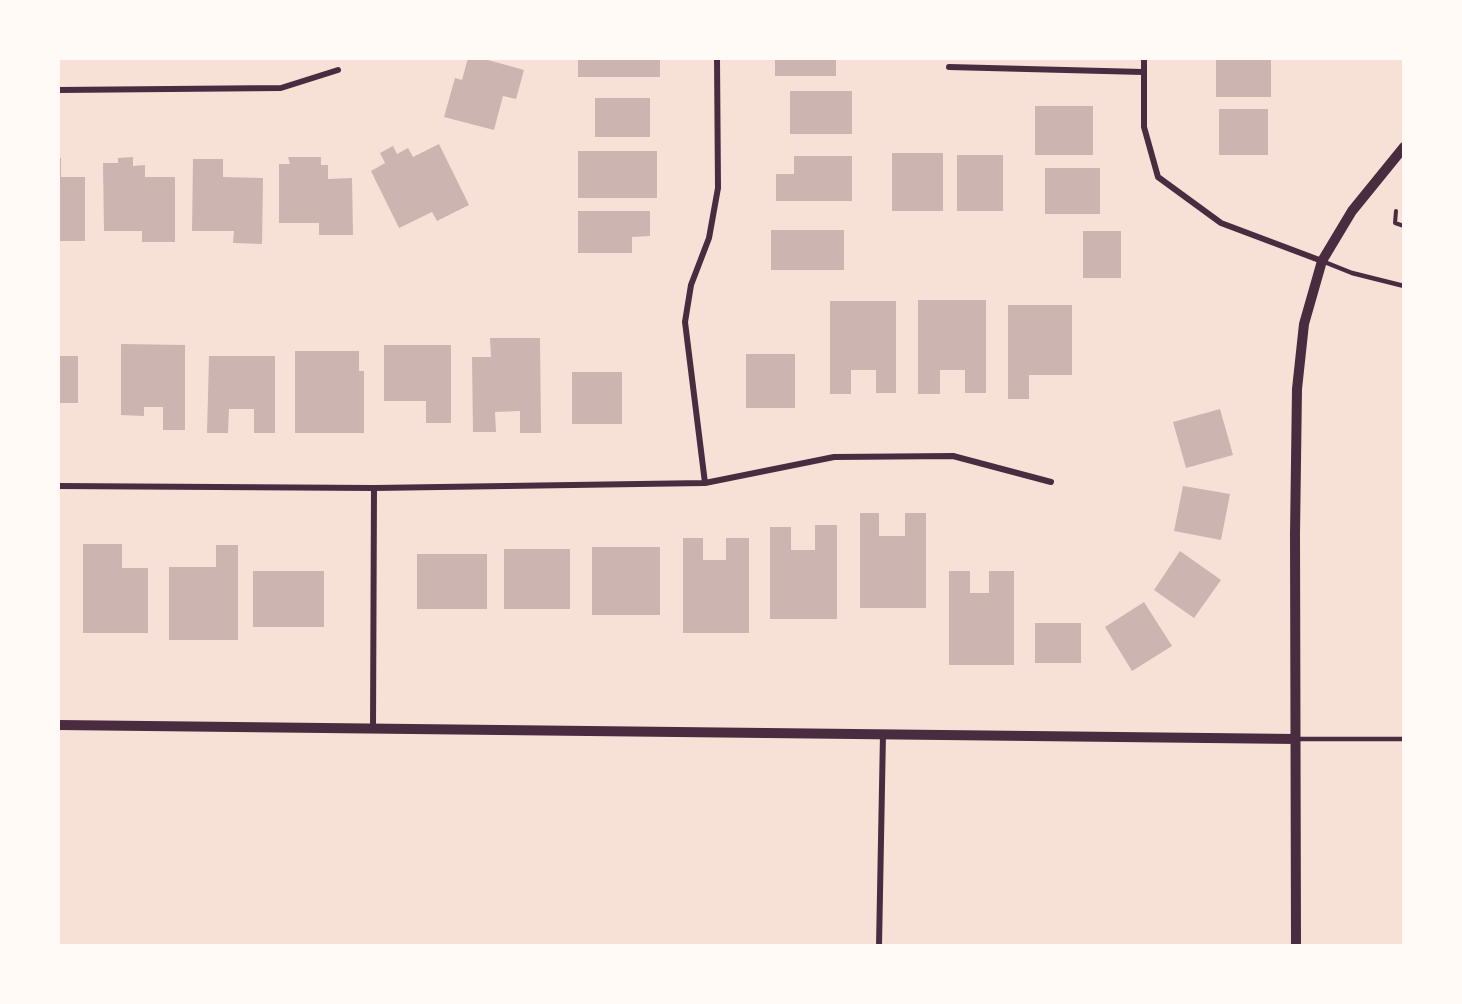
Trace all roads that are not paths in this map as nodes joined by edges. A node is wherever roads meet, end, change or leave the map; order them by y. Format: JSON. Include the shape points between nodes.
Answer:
{"nodes":[{"id":1,"x":717,"y":58,"type":"edge"},
{"id":2,"x":1144,"y":58,"type":"edge"},
{"id":3,"x":949,"y":67,"type":"dead end"},
{"id":4,"x":338,"y":70,"type":"dead end"},
{"id":5,"x":1143,"y":72,"type":"junction"},
{"id":6,"x":58,"y":90,"type":"edge"},
{"id":7,"x":1404,"y":147,"type":"edge"},
{"id":8,"x":1322,"y":261,"type":"junction"},
{"id":9,"x":1404,"y":286,"type":"edge"},
{"id":10,"x":1051,"y":482,"type":"dead end"},
{"id":11,"x":705,"y":483,"type":"junction"},
{"id":12,"x":58,"y":486,"type":"edge"},
{"id":13,"x":374,"y":488,"type":"junction"},
{"id":14,"x":58,"y":725,"type":"edge"},
{"id":15,"x":373,"y":728,"type":"junction"},
{"id":16,"x":883,"y":734,"type":"junction"},
{"id":17,"x":1296,"y":739,"type":"junction"},
{"id":18,"x":1404,"y":739,"type":"edge"},
{"id":19,"x":879,"y":945,"type":"edge"},
{"id":20,"x":1296,"y":945,"type":"edge"}],
"edges":[{"from":1,"to":11,"type":"street","via":[[718,188],[709,238],[691,285],[685,322]]},
{"from":2,"to":5,"type":"street"},
{"from":3,"to":5,"type":"street"},
{"from":4,"to":6,"type":"street","via":[[280,88]]},
{"from":5,"to":8,"type":"street","via":[[1144,127],[1158,177],[1221,223]]},
{"from":7,"to":8,"type":"street","via":[[1352,211]]},
{"from":8,"to":9,"type":"lane"},
{"from":8,"to":17,"type":"street","via":[[1304,324],[1297,389]]},
{"from":10,"to":11,"type":"street","via":[[941,456],[834,457]]},
{"from":11,"to":13,"type":"street"},
{"from":12,"to":13,"type":"street"},
{"from":13,"to":15,"type":"street"},
{"from":14,"to":15,"type":"street"},
{"from":15,"to":16,"type":"street"},
{"from":16,"to":17,"type":"street"},
{"from":16,"to":19,"type":"street"},
{"from":17,"to":18,"type":"lane"},
{"from":17,"to":20,"type":"street"}]}
